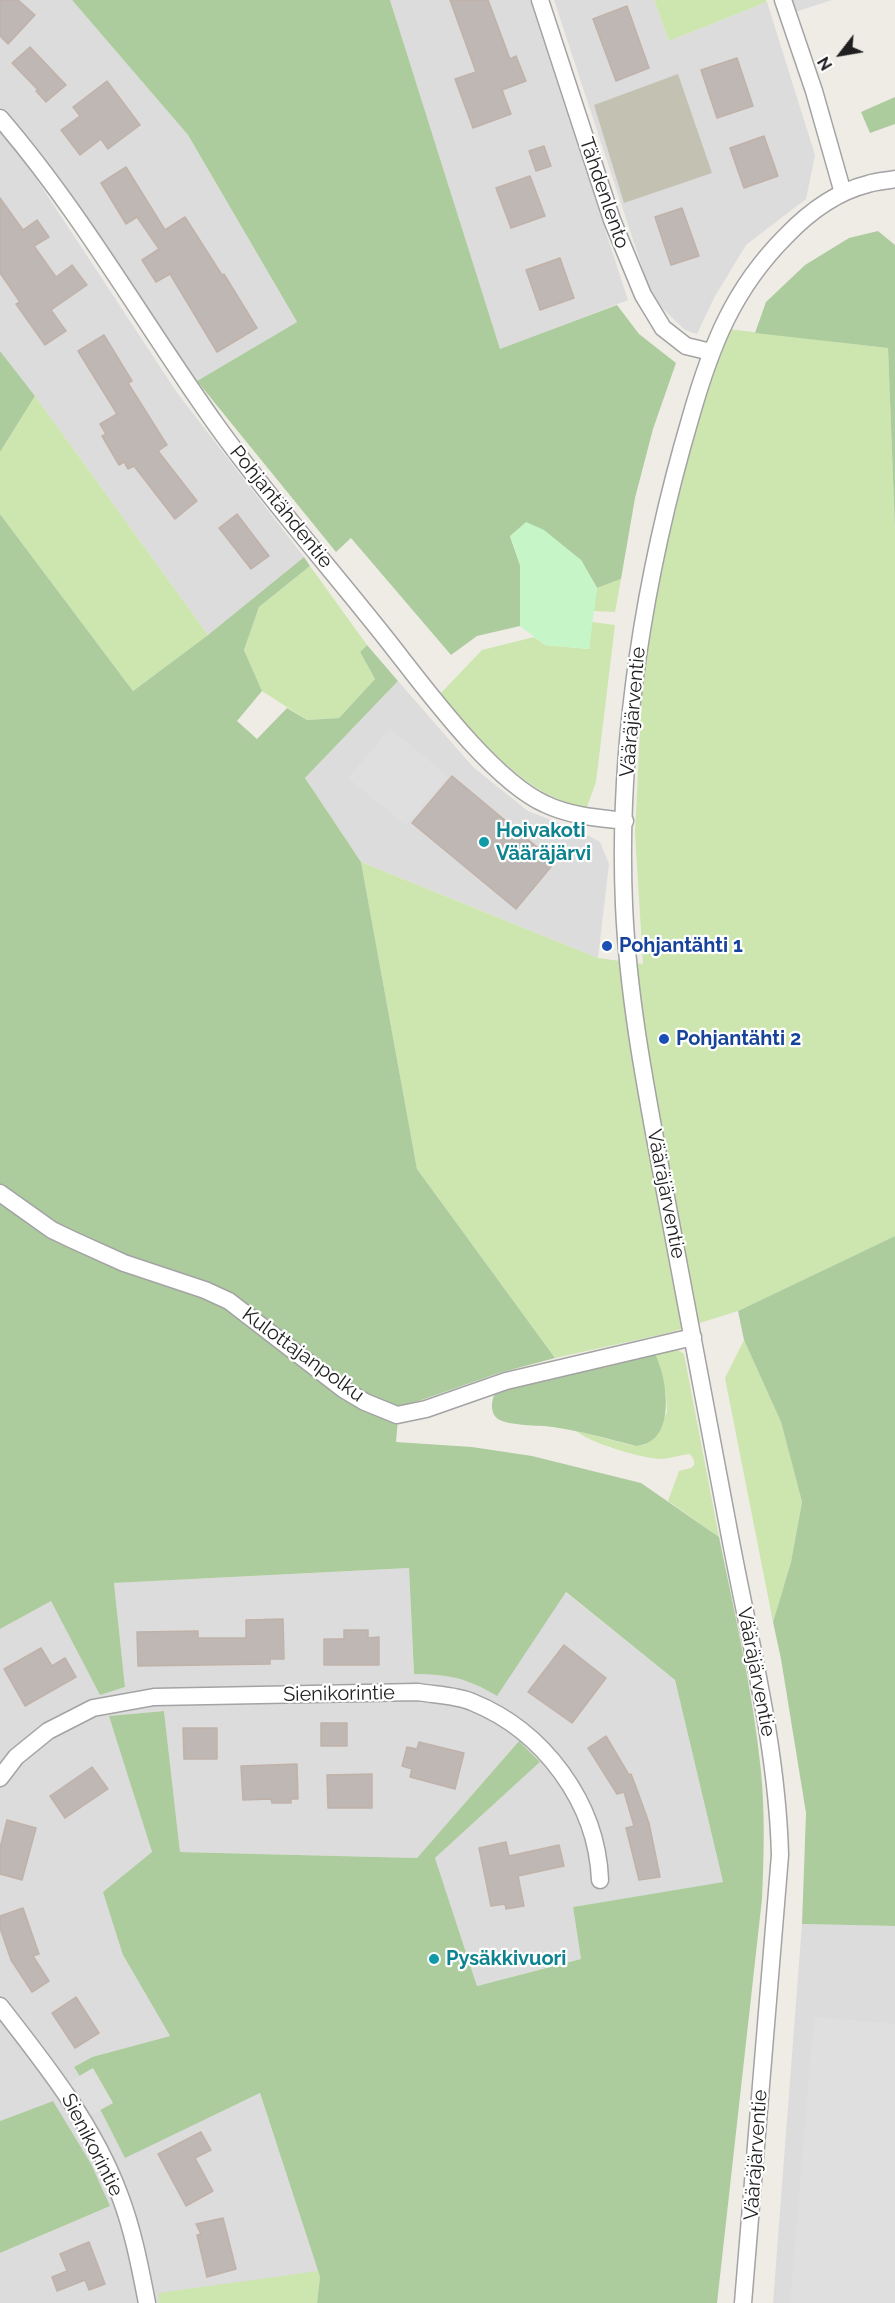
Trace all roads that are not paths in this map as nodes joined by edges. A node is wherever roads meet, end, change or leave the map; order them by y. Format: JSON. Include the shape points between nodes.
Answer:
{"nodes":[{"id":1,"x":540,"y":0,"type":"edge"},
{"id":2,"x":783,"y":0,"type":"edge"},
{"id":3,"x":0,"y":118,"type":"edge"},
{"id":4,"x":895,"y":179,"type":"edge"},
{"id":5,"x":843,"y":193,"type":"junction"},
{"id":6,"x":711,"y":352,"type":"junction"},
{"id":7,"x":625,"y":821,"type":"junction"},
{"id":8,"x":0,"y":1193,"type":"edge"},
{"id":9,"x":693,"y":1337,"type":"junction"},
{"id":10,"x":0,"y":1778,"type":"edge"},
{"id":11,"x":600,"y":1880,"type":"dead end"},
{"id":12,"x":0,"y":2006,"type":"edge"},
{"id":13,"x":147,"y":2303,"type":"edge"},
{"id":14,"x":743,"y":2303,"type":"edge"}],
"edges":[{"from":1,"to":6,"type":"street","name":"Tähdenlento","via":[[612,220],[643,295],[663,328],[686,346]]},
{"from":2,"to":5,"type":"street"},
{"from":3,"to":7,"type":"street","name":"Pohjantähdentie","via":[[31,153],[84,227],[253,474],[481,753],[514,784],[544,804],[578,815]]},
{"from":4,"to":5,"type":"street","name":"Vääräjärventie"},
{"from":5,"to":6,"type":"street","name":"Vääräjärventie","via":[[799,222],[765,257],[728,312]]},
{"from":6,"to":7,"type":"street","name":"Vääräjärventie","via":[[665,507],[650,584],[634,688]]},
{"from":7,"to":9,"type":"street","name":"Vääräjärventie","via":[[624,906],[631,987]]},
{"from":8,"to":9,"type":"street","name":"Kulottajanpolku","via":[[73,1240],[229,1301],[343,1389],[397,1415],[507,1381]]},
{"from":9,"to":14,"type":"street","name":"Vääräjärventie","via":[[762,1696],[779,1812],[780,1855]]},
{"from":10,"to":11,"type":"street","name":"Sienikorintie","via":[[16,1757],[48,1731],[93,1708],[154,1697],[406,1692],[471,1701],[529,1737],[575,1792],[593,1834]]},
{"from":12,"to":13,"type":"street","name":"Sienikorintie","via":[[62,2085],[103,2157],[120,2197]]}]}
